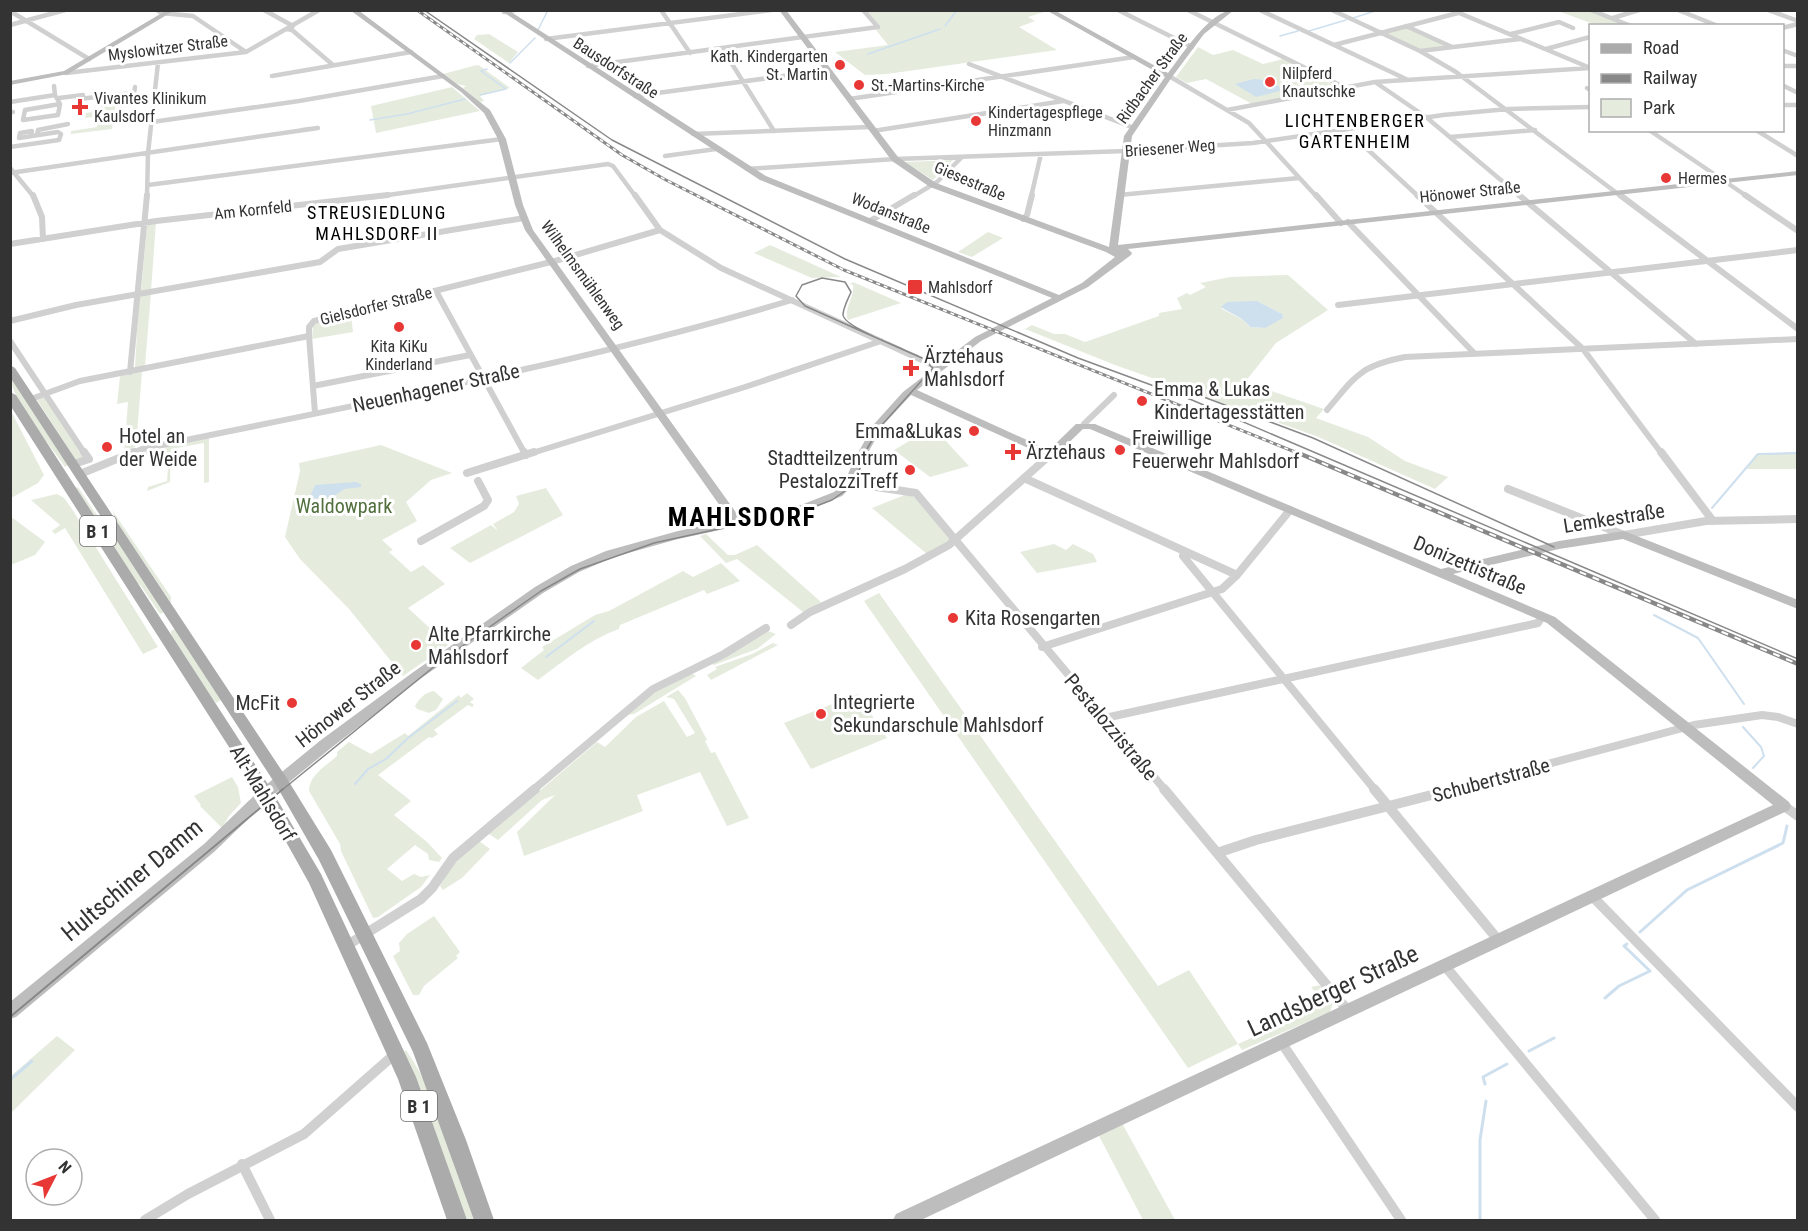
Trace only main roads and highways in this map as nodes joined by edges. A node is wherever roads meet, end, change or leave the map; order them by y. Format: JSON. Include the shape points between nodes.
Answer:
{"nodes":[{"id":1,"x":10,"y":368,"type":"edge"},
{"id":2,"x":10,"y":395,"type":"edge"},
{"id":3,"x":457,"y":1221,"type":"edge"},
{"id":4,"x":484,"y":1221,"type":"edge"}],
"edges":[{"from":1,"to":4,"type":"main road","name":"Alt-Mahlsdorf","number":"B 1","via":[[321,847],[421,1049]]},
{"from":2,"to":3,"type":"main road","name":"Alt-Mahlsdorf","number":"B 1","via":[[266,793],[315,879],[417,1101]]}]}
